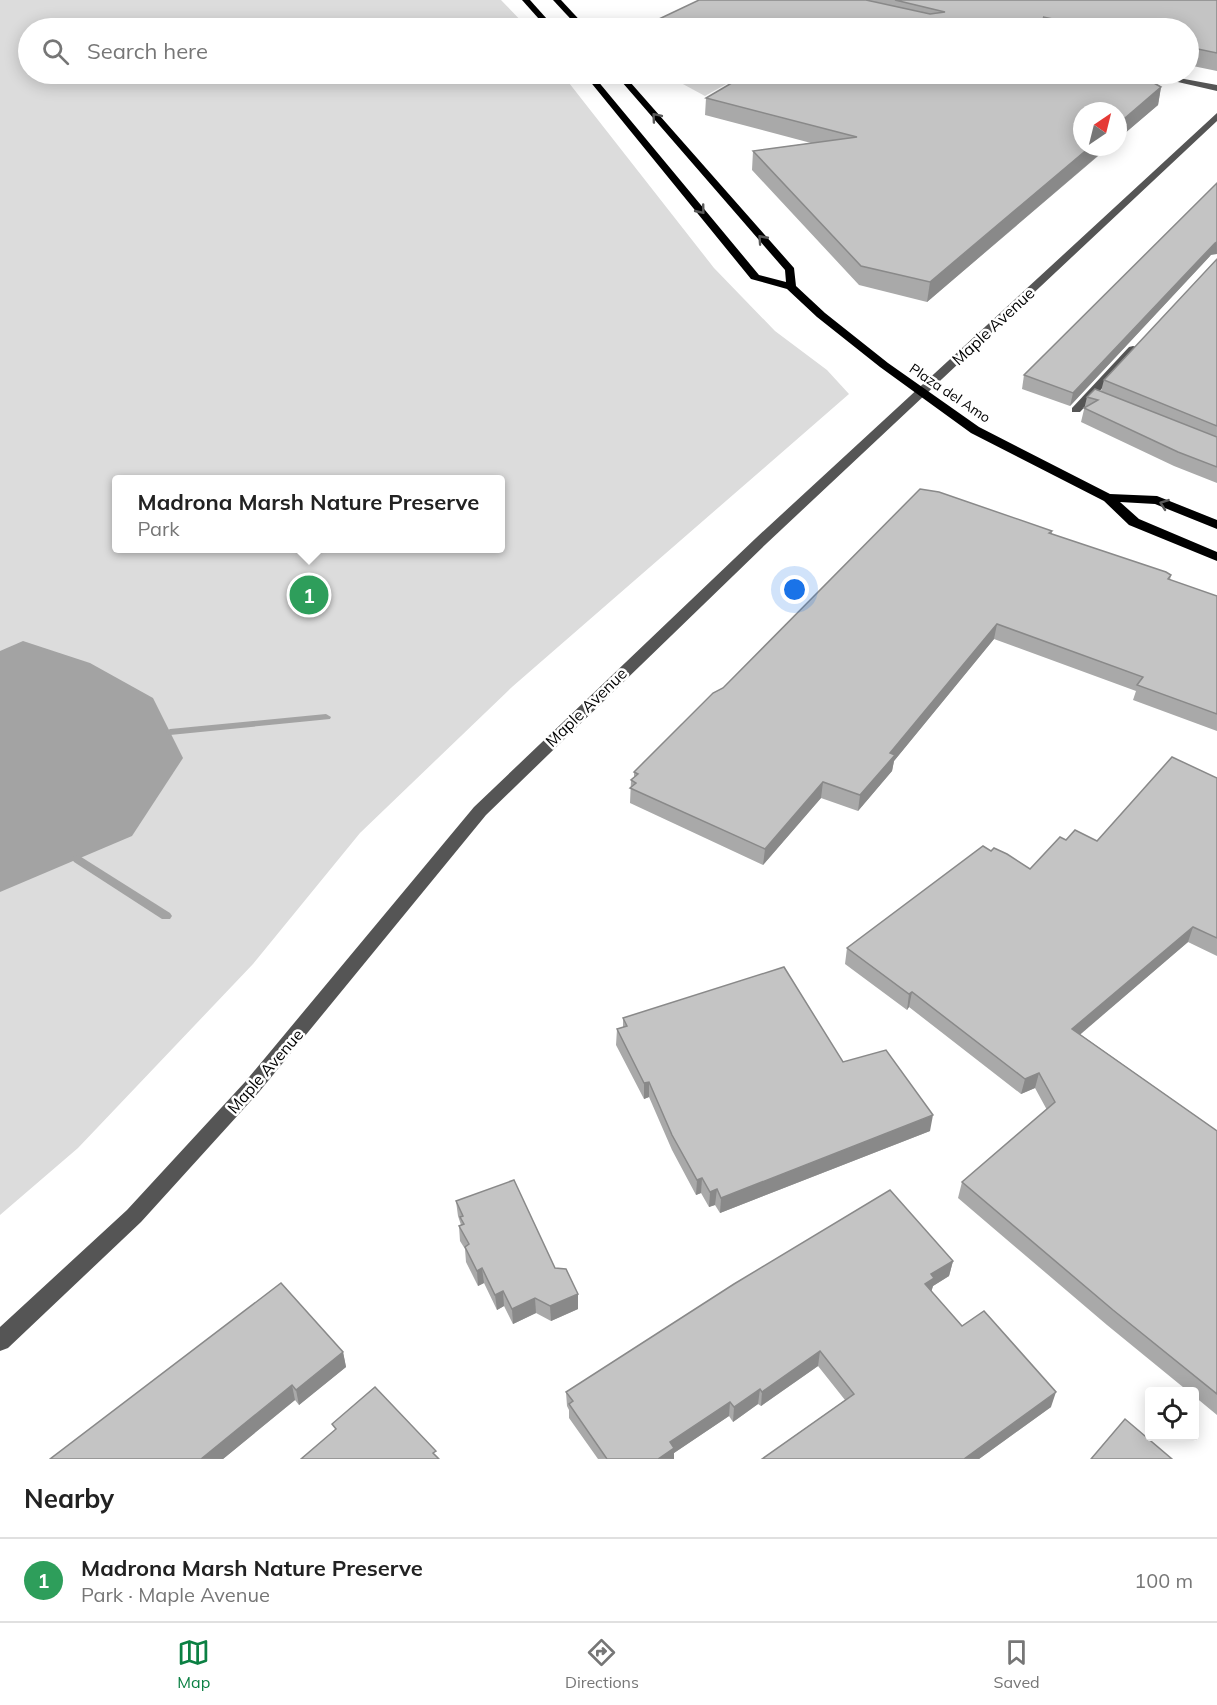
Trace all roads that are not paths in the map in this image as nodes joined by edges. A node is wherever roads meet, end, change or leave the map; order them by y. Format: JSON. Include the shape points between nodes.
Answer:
{"nodes":[{"id":1,"x":526,"y":0,"type":"edge"},
{"id":2,"x":557,"y":0,"type":"edge"},
{"id":3,"x":542,"y":18,"type":"edge"},
{"id":4,"x":574,"y":18,"type":"edge"},
{"id":5,"x":598,"y":84,"type":"edge"},
{"id":6,"x":626,"y":84,"type":"edge"},
{"id":7,"x":1197,"y":84,"type":"edge"},
{"id":8,"x":1217,"y":88,"type":"edge"},
{"id":9,"x":1217,"y":116,"type":"edge"},
{"id":10,"x":678,"y":163,"type":"junction"},
{"id":11,"x":791,"y":287,"type":"junction"},
{"id":12,"x":1137,"y":344,"type":"edge"},
{"id":13,"x":922,"y":393,"type":"junction"},
{"id":14,"x":1076,"y":410,"type":"edge"},
{"id":15,"x":1108,"y":498,"type":"junction"},
{"id":16,"x":1217,"y":525,"type":"edge"},
{"id":17,"x":1217,"y":557,"type":"edge"},
{"id":18,"x":0,"y":1341,"type":"edge"}],
"edges":[{"from":1,"to":3,"type":"main road"},
{"from":2,"to":4,"type":"main road"},
{"from":5,"to":10,"type":"main road","name":"Plaza del Amo"},
{"from":10,"to":6,"type":"main road","name":"Plaza del Amo","one_way":true},
{"from":7,"to":8,"type":"street"},
{"from":9,"to":13,"type":"street","name":"Maple Avenue"},
{"from":11,"to":10,"type":"main road","name":"Plaza del Amo","one_way":true,"via":[[790,270]]},
{"from":10,"to":11,"type":"main road","name":"Plaza del Amo","one_way":true,"via":[[755,277]]},
{"from":11,"to":13,"type":"main road","name":"Plaza del Amo","via":[[820,315]]},
{"from":12,"to":14,"type":"street","via":[[1095,397]]},
{"from":13,"to":15,"type":"main road","name":"Plaza del Amo","via":[[975,430]]},
{"from":13,"to":18,"type":"street","name":"Maple Avenue","via":[[761,541],[480,811],[252,1088],[134,1216]]},
{"from":16,"to":15,"type":"main road","name":"Plaza del Amo","one_way":true,"via":[[1157,500]]},
{"from":15,"to":17,"type":"main road","name":"Plaza del Amo","via":[[1134,522]]}]}
